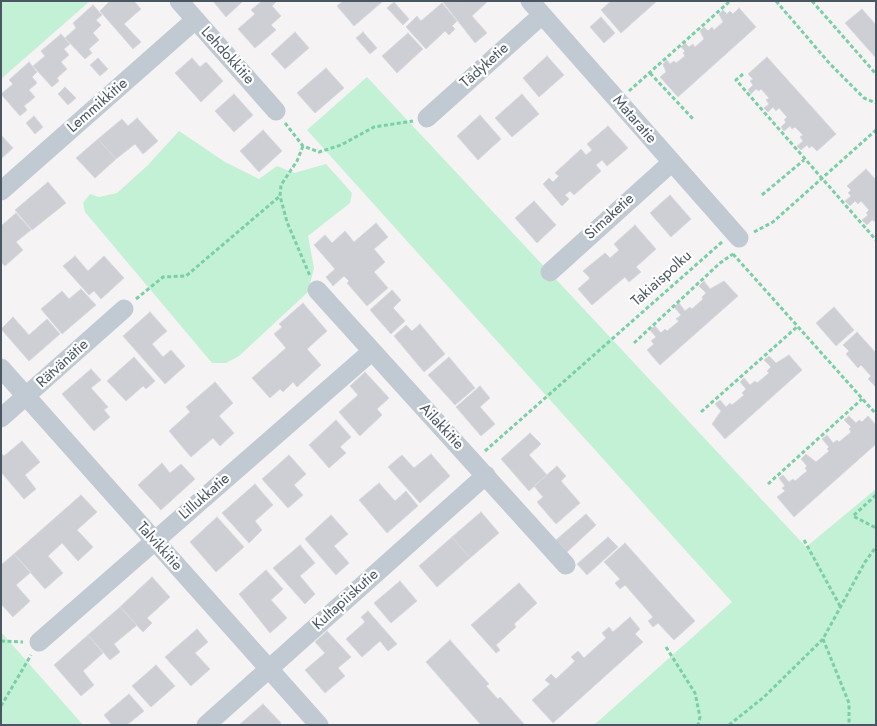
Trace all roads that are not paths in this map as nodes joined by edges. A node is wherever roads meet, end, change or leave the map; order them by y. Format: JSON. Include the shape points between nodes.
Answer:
{"nodes":[{"id":1,"x":178,"y":1,"type":"edge"},
{"id":2,"x":536,"y":8,"type":"edge"},
{"id":3,"x":195,"y":20,"type":"junction"},
{"id":4,"x":276,"y":111,"type":"road end"},
{"id":5,"x":427,"y":118,"type":"road end"},
{"id":6,"x":671,"y":163,"type":"junction"},
{"id":7,"x":1,"y":191,"type":"edge"},
{"id":8,"x":736,"y":246,"type":"road end"},
{"id":9,"x":550,"y":272,"type":"dead end"},
{"id":10,"x":317,"y":290,"type":"road end"},
{"id":11,"x":124,"y":309,"type":"road end"},
{"id":12,"x":371,"y":352,"type":"junction"},
{"id":13,"x":1,"y":368,"type":"edge"},
{"id":14,"x":26,"y":397,"type":"junction"},
{"id":15,"x":1,"y":418,"type":"edge"},
{"id":16,"x":486,"y":475,"type":"junction"},
{"id":17,"x":154,"y":542,"type":"junction"},
{"id":18,"x":566,"y":565,"type":"dead end"},
{"id":19,"x":39,"y":642,"type":"road end"},
{"id":20,"x":269,"y":668,"type":"junction"},
{"id":21,"x":206,"y":725,"type":"edge"},
{"id":22,"x":319,"y":725,"type":"edge"}],
"edges":[{"from":1,"to":3,"type":"street","name":"Lehdokkitie"},
{"from":2,"to":5,"type":"street","name":"Tädyketie"},
{"from":2,"to":6,"type":"street","name":"Mataratie"},
{"from":3,"to":4,"type":"street","name":"Lehdokkitie"},
{"from":3,"to":7,"type":"street","name":"Lemmikkitie"},
{"from":6,"to":8,"type":"street","name":"Mataratie"},
{"from":6,"to":9,"type":"street","name":"Simaketie"},
{"from":10,"to":12,"type":"street","name":"Ailakkitie"},
{"from":11,"to":14,"type":"street","name":"Rätvänätie"},
{"from":12,"to":16,"type":"street","name":"Ailakkitie"},
{"from":12,"to":17,"type":"street","name":"Lillukkatie"},
{"from":13,"to":14,"type":"street","name":"Talvikkitie"},
{"from":14,"to":15,"type":"street","name":"Rätvänätie"},
{"from":14,"to":17,"type":"street","name":"Talvikkitie"},
{"from":16,"to":18,"type":"street","name":"Ailakkitie"},
{"from":16,"to":20,"type":"street","name":"Kultapiiskutie"},
{"from":17,"to":19,"type":"street","name":"Lillukkatie"},
{"from":17,"to":20,"type":"street","name":"Talvikkitie"},
{"from":20,"to":21,"type":"street","name":"Kultapiiskutie"},
{"from":20,"to":22,"type":"street","name":"Talvikkitie"}]}
